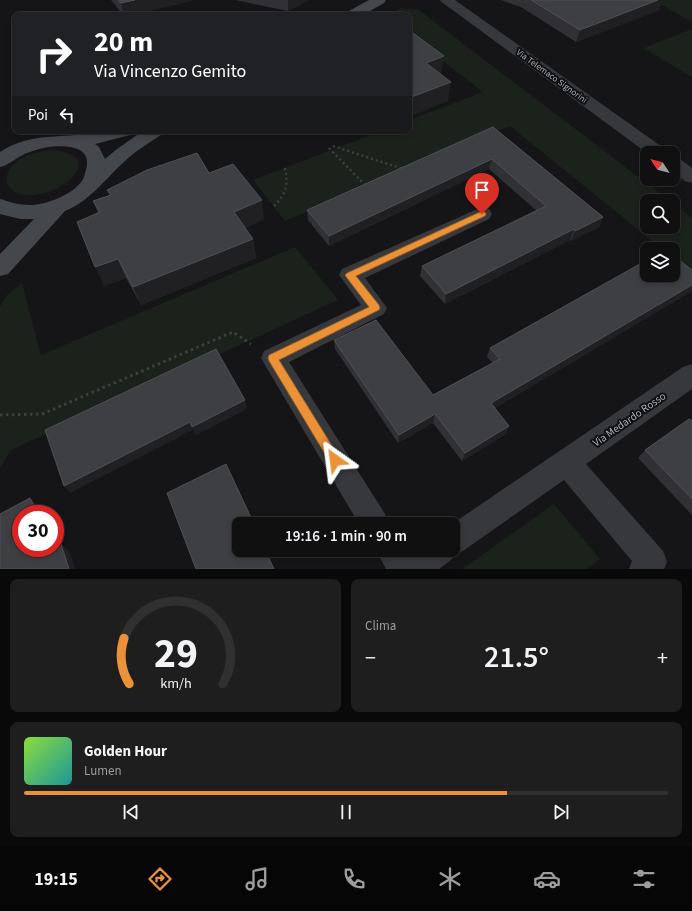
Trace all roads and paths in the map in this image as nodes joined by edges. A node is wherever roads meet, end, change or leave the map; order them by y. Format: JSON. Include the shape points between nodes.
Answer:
{"nodes":[{"id":1,"x":379,"y":0,"type":"edge"},
{"id":2,"x":446,"y":0,"type":"edge"},
{"id":3,"x":357,"y":12,"type":"edge"},
{"id":4,"x":113,"y":134,"type":"edge"},
{"id":5,"x":150,"y":134,"type":"edge"},
{"id":6,"x":73,"y":141,"type":"junction"},
{"id":7,"x":333,"y":146,"type":"dead end"},
{"id":8,"x":648,"y":146,"type":"edge"},
{"id":9,"x":20,"y":148,"type":"junction"},
{"id":10,"x":328,"y":148,"type":"dead end"},
{"id":11,"x":0,"y":151,"type":"edge"},
{"id":12,"x":0,"y":161,"type":"edge"},
{"id":13,"x":284,"y":164,"type":"dead end"},
{"id":14,"x":680,"y":168,"type":"edge"},
{"id":15,"x":405,"y":170,"type":"edge"},
{"id":16,"x":692,"y":177,"type":"edge"},
{"id":17,"x":92,"y":181,"type":"junction"},
{"id":18,"x":366,"y":186,"type":"edge"},
{"id":19,"x":0,"y":206,"type":"edge"},
{"id":20,"x":58,"y":206,"type":"junction"},
{"id":21,"x":274,"y":206,"type":"dead end"},
{"id":22,"x":482,"y":214,"type":"dead end"},
{"id":23,"x":0,"y":268,"type":"edge"},
{"id":24,"x":272,"y":358,"type":"junction"},
{"id":25,"x":692,"y":375,"type":"edge"},
{"id":26,"x":0,"y":416,"type":"edge"},
{"id":27,"x":567,"y":463,"type":"junction"},
{"id":28,"x":371,"y":517,"type":"edge"},
{"id":29,"x":460,"y":537,"type":"edge"},
{"id":30,"x":395,"y":557,"type":"edge"},
{"id":31,"x":430,"y":557,"type":"edge"},
{"id":32,"x":403,"y":569,"type":"edge"},
{"id":33,"x":413,"y":569,"type":"edge"},
{"id":34,"x":644,"y":569,"type":"edge"}],
"edges":[{"from":1,"to":3,"type":"street"},
{"from":2,"to":8,"type":"street","name":"Via Telemaco Signorini"},
{"from":4,"to":6,"type":"street"},
{"from":5,"to":17,"type":"street","via":[[119,156]]},
{"from":6,"to":9,"type":"street","via":[[43,141]]},
{"from":6,"to":17,"type":"street","via":[[89,148],[97,158],[97,172]]},
{"from":7,"to":15,"type":"path"},
{"from":9,"to":11,"type":"street"},
{"from":9,"to":12,"type":"street"},
{"from":10,"to":18,"type":"path"},
{"from":13,"to":21,"type":"path","via":[[288,176],[286,188],[281,200]]},
{"from":14,"to":16,"type":"street"},
{"from":17,"to":20,"type":"street","via":[[78,195]]},
{"from":19,"to":20,"type":"street","via":[[30,212]]},
{"from":20,"to":23,"type":"street"},
{"from":22,"to":24,"type":"street","via":[[350,275],[376,308]]},
{"from":24,"to":26,"type":"path","via":[[233,332],[42,414]]},
{"from":24,"to":28,"type":"street"},
{"from":25,"to":27,"type":"street","name":"Via Medardo Rosso"},
{"from":27,"to":29,"type":"street","name":"Via Medardo Rosso"},
{"from":27,"to":34,"type":"street","via":[[652,562]]},
{"from":30,"to":32,"type":"street"},
{"from":31,"to":33,"type":"street"}]}
